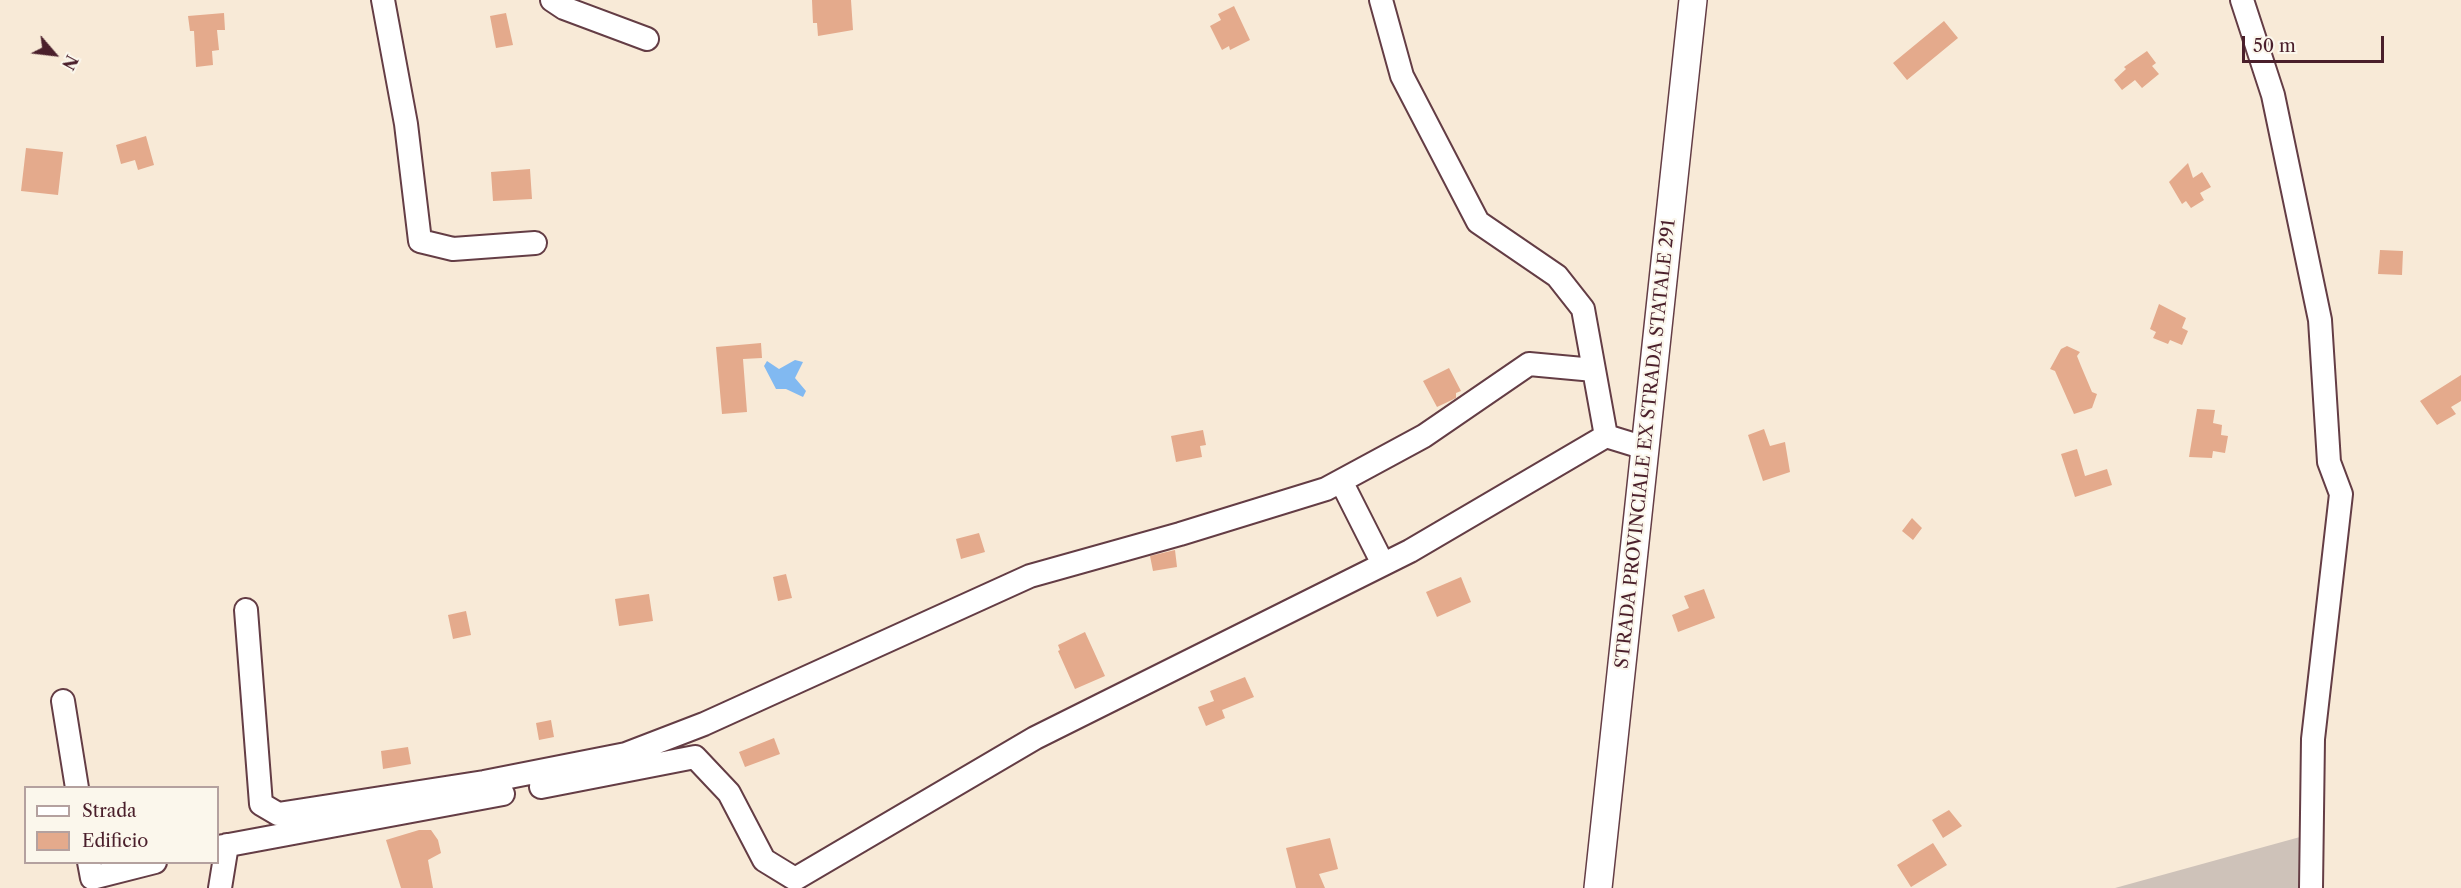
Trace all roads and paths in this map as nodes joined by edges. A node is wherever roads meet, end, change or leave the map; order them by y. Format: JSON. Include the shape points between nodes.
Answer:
{"nodes":[{"id":1,"x":383,"y":0,"type":"edge"},
{"id":2,"x":552,"y":0,"type":"edge"},
{"id":3,"x":1381,"y":0,"type":"edge"},
{"id":4,"x":1693,"y":0,"type":"edge"},
{"id":5,"x":2242,"y":0,"type":"edge"},
{"id":6,"x":647,"y":39,"type":"dead end"},
{"id":7,"x":535,"y":243,"type":"dead end"},
{"id":8,"x":1594,"y":370,"type":"junction"},
{"id":9,"x":1606,"y":436,"type":"junction"},
{"id":10,"x":1645,"y":448,"type":"junction"},
{"id":11,"x":1341,"y":481,"type":"junction"},
{"id":12,"x":1383,"y":564,"type":"junction"},
{"id":13,"x":246,"y":610,"type":"dead end"},
{"id":14,"x":63,"y":701,"type":"dead end"},
{"id":15,"x":77,"y":786,"type":"edge"},
{"id":16,"x":222,"y":846,"type":"edge"},
{"id":17,"x":89,"y":864,"type":"edge"},
{"id":18,"x":147,"y":864,"type":"edge"},
{"id":19,"x":220,"y":888,"type":"edge"},
{"id":20,"x":1598,"y":888,"type":"edge"},
{"id":21,"x":2311,"y":888,"type":"edge"}],
"edges":[{"from":1,"to":7,"type":"street","via":[[406,124],[420,241],[453,249]]},
{"from":2,"to":6,"type":"street"},
{"from":3,"to":8,"type":"street","via":[[1402,76],[1479,222],[1557,276],[1583,309]]},
{"from":4,"to":10,"type":"street","name":"STRADA PROVINCIALE EX STRADA STATALE 291"},
{"from":5,"to":21,"type":"street","via":[[2273,95],[2320,320],[2329,462],[2341,494],[2313,739]]},
{"from":8,"to":9,"type":"street"},
{"from":8,"to":11,"type":"street","via":[[1529,363],[1424,436]]},
{"from":9,"to":10,"type":"street"},
{"from":9,"to":12,"type":"street"},
{"from":10,"to":20,"type":"street","name":"STRADA PROVINCIALE EX STRADA STATALE 291"},
{"from":11,"to":12,"type":"street"},
{"from":11,"to":13,"type":"street","via":[[1180,534],[1030,576],[705,724],[626,754],[484,782],[278,814],[261,804]]},
{"from":12,"to":16,"type":"street","via":[[1035,738],[795,879],[764,860],[729,793],[695,757]]},
{"from":14,"to":15,"type":"street"},
{"from":16,"to":19,"type":"street"},
{"from":17,"to":18,"type":"street","via":[[92,878]]}]}
